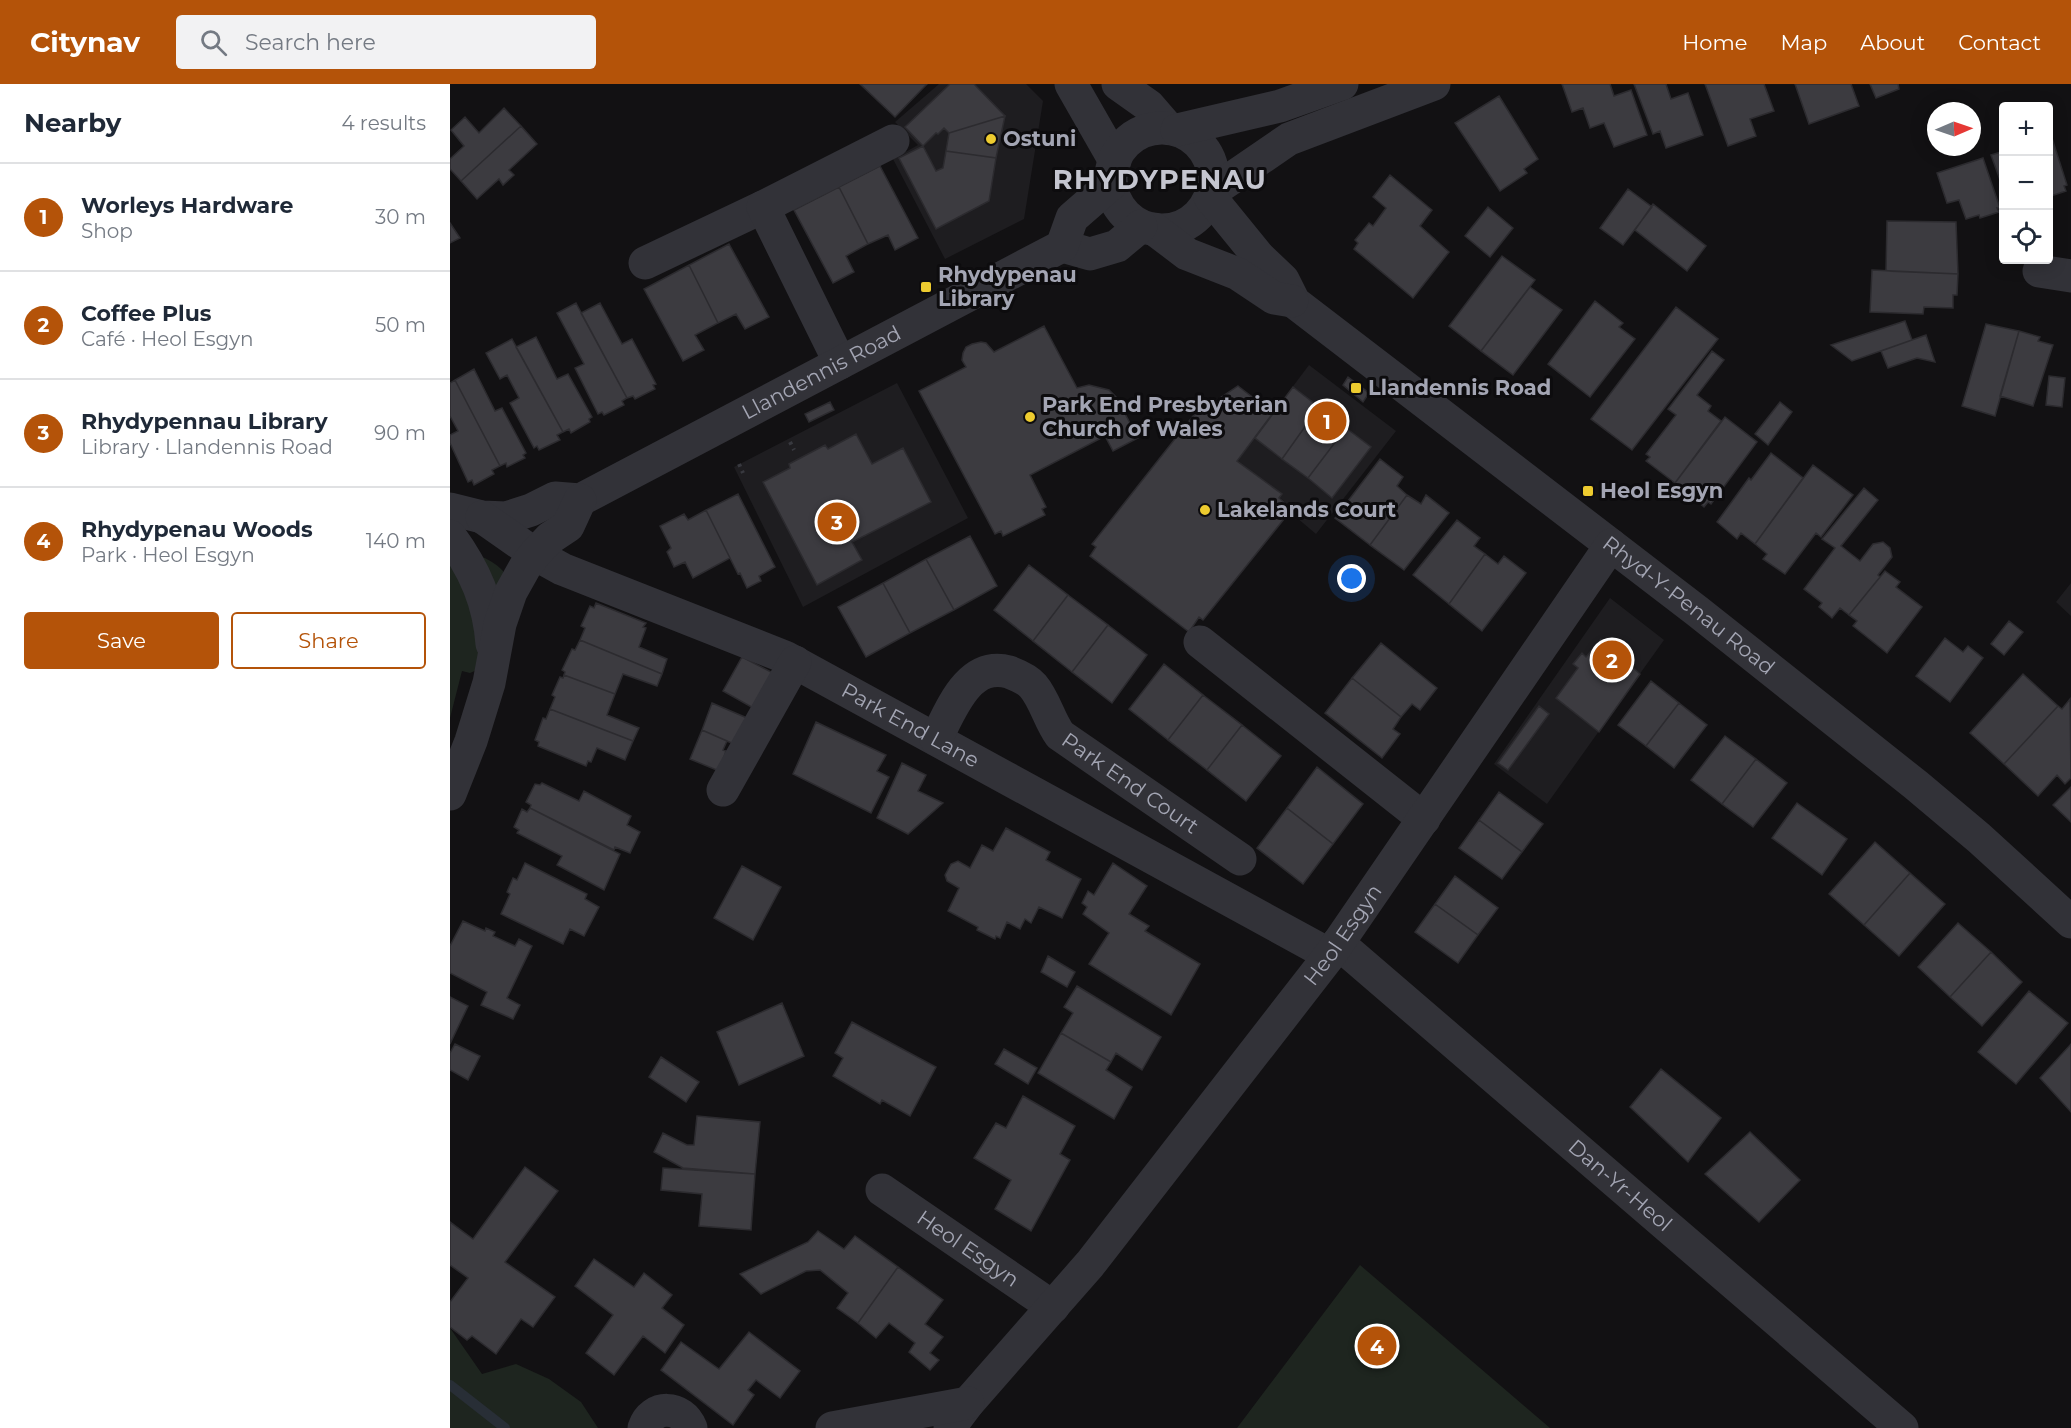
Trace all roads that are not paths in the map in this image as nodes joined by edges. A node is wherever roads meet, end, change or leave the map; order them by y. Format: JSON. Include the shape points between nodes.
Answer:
{"nodes":[{"id":1,"x":1071,"y":84,"type":"edge"},
{"id":2,"x":1118,"y":84,"type":"edge"},
{"id":3,"x":1342,"y":84,"type":"edge"},
{"id":4,"x":1434,"y":84,"type":"edge"},
{"id":5,"x":1172,"y":129,"type":"junction"},
{"id":6,"x":893,"y":141,"type":"dead end"},
{"id":7,"x":1113,"y":172,"type":"junction"},
{"id":8,"x":1211,"y":194,"type":"junction"},
{"id":9,"x":763,"y":207,"type":"junction"},
{"id":10,"x":1148,"y":228,"type":"junction"},
{"id":11,"x":1062,"y":246,"type":"junction"},
{"id":12,"x":645,"y":263,"type":"dead end"},
{"id":13,"x":2039,"y":271,"type":"dead end"},
{"id":14,"x":2071,"y":276,"type":"edge"},
{"id":15,"x":1294,"y":302,"type":"junction"},
{"id":16,"x":840,"y":363,"type":"junction"},
{"id":17,"x":580,"y":500,"type":"junction"},
{"id":18,"x":450,"y":509,"type":"edge"},
{"id":19,"x":482,"y":517,"type":"junction"},
{"id":20,"x":450,"y":536,"type":"edge"},
{"id":21,"x":1611,"y":545,"type":"junction"},
{"id":22,"x":535,"y":554,"type":"junction"},
{"id":23,"x":1200,"y":642,"type":"dead end"},
{"id":24,"x":494,"y":657,"type":"junction"},
{"id":25,"x":795,"y":662,"type":"junction"},
{"id":26,"x":936,"y":738,"type":"junction"},
{"id":27,"x":723,"y":790,"type":"dead end"},
{"id":28,"x":450,"y":794,"type":"edge"},
{"id":29,"x":1424,"y":819,"type":"junction"},
{"id":30,"x":1240,"y":859,"type":"dead end"},
{"id":31,"x":2071,"y":922,"type":"edge"},
{"id":32,"x":1334,"y":949,"type":"junction"},
{"id":33,"x":882,"y":1190,"type":"dead end"},
{"id":34,"x":1053,"y":1307,"type":"junction"},
{"id":35,"x":959,"y":1415,"type":"edge"},
{"id":36,"x":644,"y":1428,"type":"edge"},
{"id":37,"x":691,"y":1428,"type":"edge"},
{"id":38,"x":832,"y":1428,"type":"edge"},
{"id":39,"x":1902,"y":1428,"type":"edge"}],
"edges":[{"from":1,"to":7,"type":"street"},
{"from":2,"to":5,"type":"street"},
{"from":3,"to":5,"type":"street","via":[[1280,106]]},
{"from":4,"to":8,"type":"street","via":[[1289,139]]},
{"from":5,"to":7,"type":"street","via":[[1154,129],[1134,137],[1126,144]]},
{"from":5,"to":8,"type":"street","via":[[1199,143],[1206,153],[1213,175]]},
{"from":6,"to":9,"type":"street"},
{"from":7,"to":10,"type":"street","via":[[1118,205],[1126,215]]},
{"from":7,"to":11,"type":"street","via":[[1072,218]]},
{"from":8,"to":10,"type":"street","via":[[1197,216],[1185,225],[1172,230]]},
{"from":8,"to":15,"type":"street","name":"Rhyd-Y-Penau Road","via":[[1258,256],[1283,280]]},
{"from":9,"to":12,"type":"street"},
{"from":9,"to":16,"type":"street"},
{"from":10,"to":11,"type":"street","via":[[1117,246],[1090,254]]},
{"from":10,"to":15,"type":"street","name":"Rhyd-Y-Penau Road","via":[[1187,254],[1238,274],[1274,298]]},
{"from":11,"to":16,"type":"street","name":"Llandennis Road"},
{"from":13,"to":14,"type":"street"},
{"from":15,"to":21,"type":"street","name":"Rhyd-Y-Penau Road"},
{"from":16,"to":17,"type":"street","name":"Llandennis Road"},
{"from":17,"to":19,"type":"street","name":"Llandennis Road","via":[[555,498],[506,518]]},
{"from":17,"to":22,"type":"street","via":[[568,526]]},
{"from":18,"to":19,"type":"street","name":"Llandennis Road"},
{"from":19,"to":22,"type":"street","name":"Park End Lane"},
{"from":20,"to":24,"type":"street","via":[[480,585]]},
{"from":21,"to":29,"type":"street","name":"Heol Esgyn"},
{"from":21,"to":31,"type":"street","name":"Rhyd-Y-Penau Road","via":[[1916,785]]},
{"from":22,"to":24,"type":"street","via":[[512,592],[500,624]]},
{"from":22,"to":25,"type":"street","name":"Park End Lane","via":[[562,569]]},
{"from":23,"to":29,"type":"street"},
{"from":24,"to":28,"type":"street","via":[[471,741]]},
{"from":25,"to":26,"type":"street","name":"Park End Lane"},
{"from":25,"to":27,"type":"street"},
{"from":26,"to":30,"type":"street","name":"Park End Court","via":[[973,678],[986,672],[1018,675],[1032,684],[1060,735]]},
{"from":26,"to":32,"type":"street","name":"Park End Lane"},
{"from":29,"to":32,"type":"street","name":"Heol Esgyn"},
{"from":32,"to":34,"type":"street","name":"Heol Esgyn"},
{"from":32,"to":39,"type":"street","name":"Dan-Yr-Heol","via":[[1543,1118]]},
{"from":33,"to":34,"type":"street","name":"Heol Esgyn"},
{"from":34,"to":35,"type":"street","name":"Heol Esgyn"},
{"from":35,"to":38,"type":"street"},
{"from":36,"to":37,"type":"street","via":[[650,1417],[664,1410],[680,1413]]}]}
